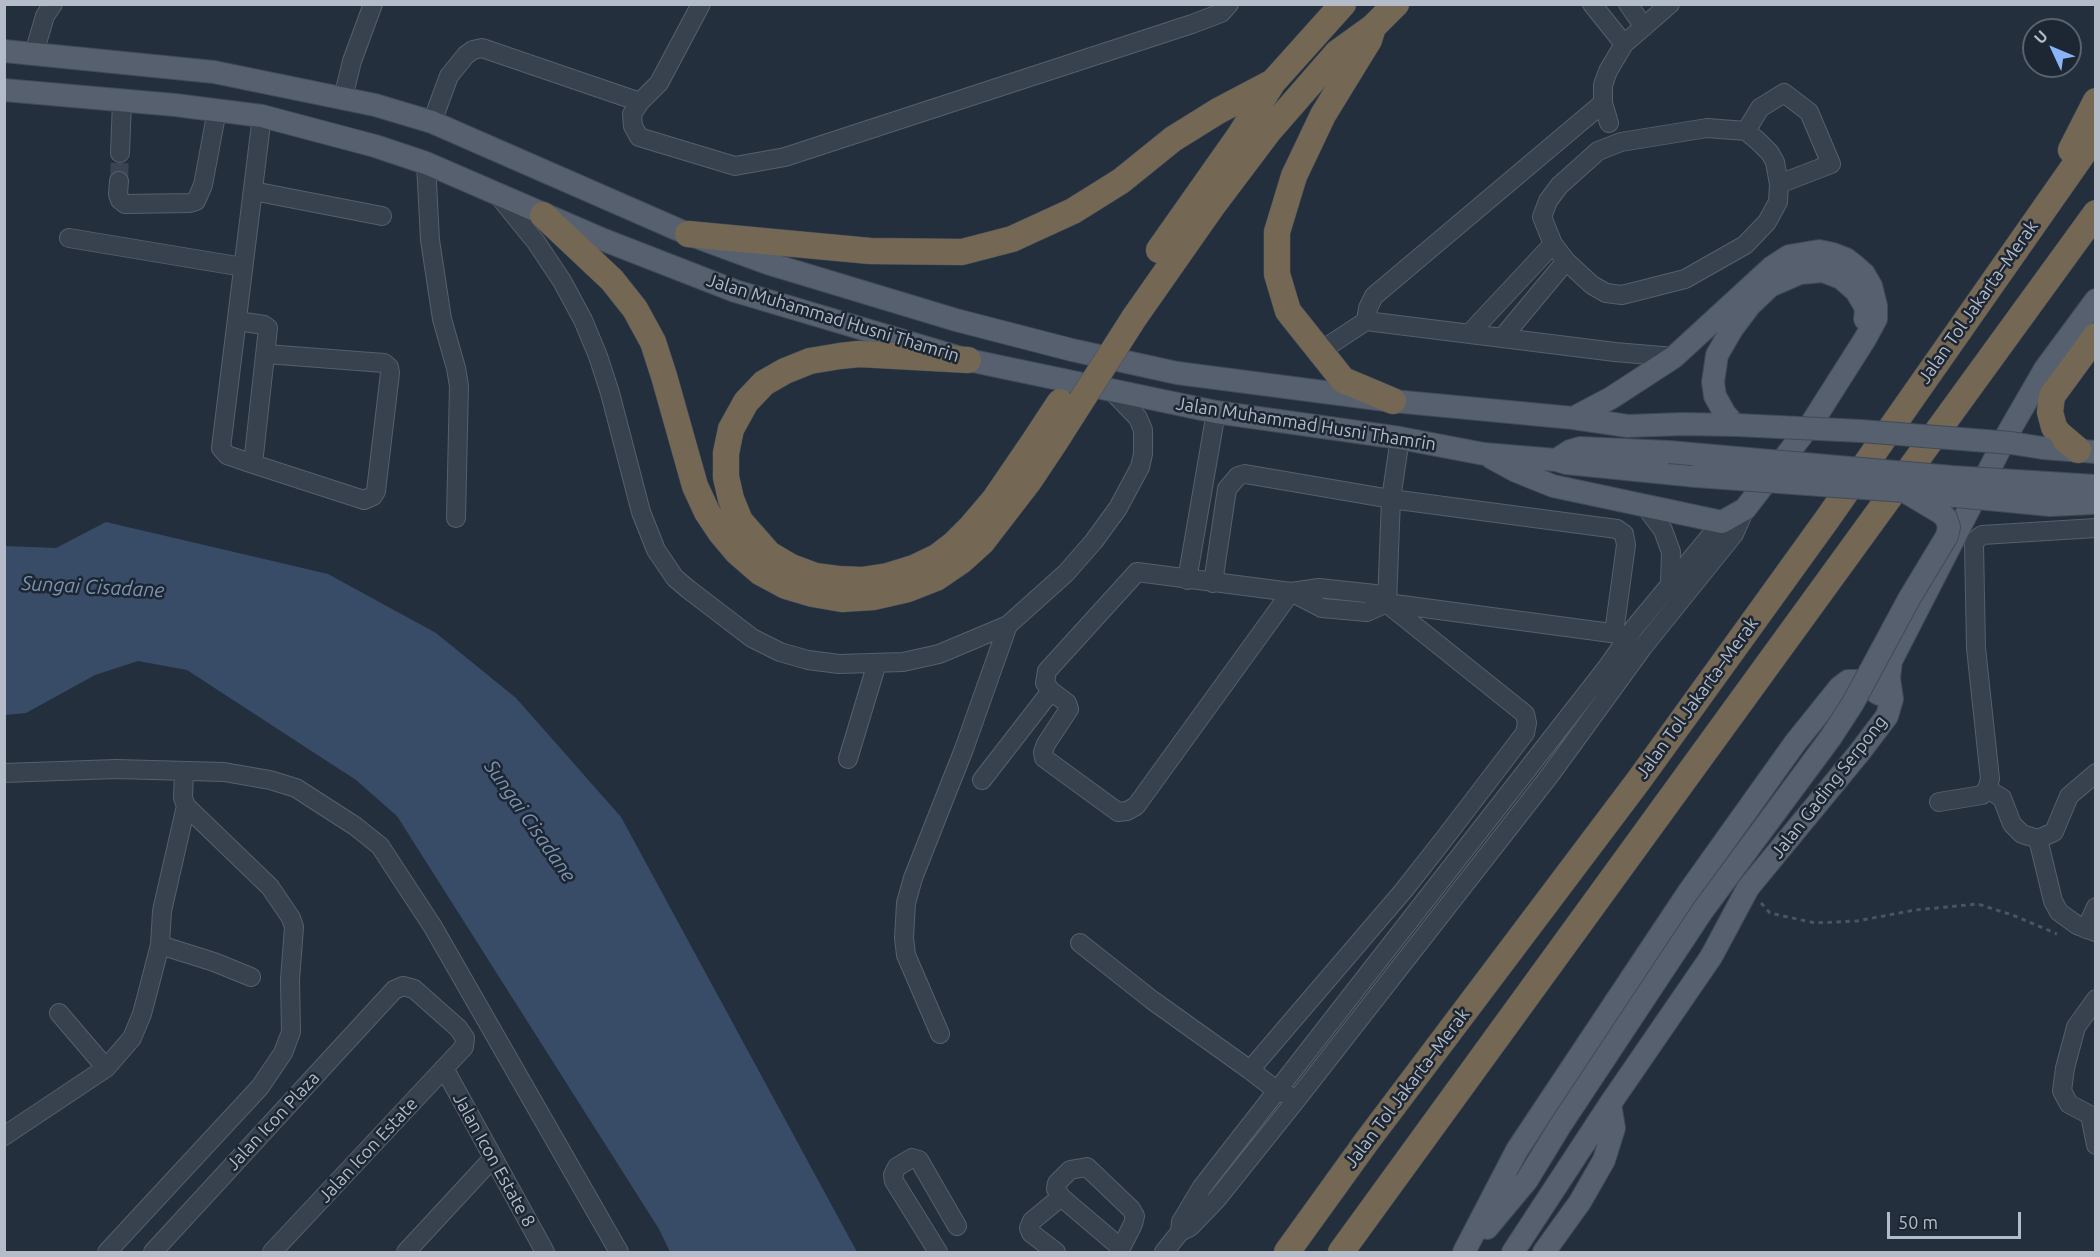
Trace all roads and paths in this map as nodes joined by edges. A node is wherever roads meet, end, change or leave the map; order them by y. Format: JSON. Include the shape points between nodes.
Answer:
{"nodes":[{"id":1,"x":52,"y":4,"type":"edge"},
{"id":2,"x":373,"y":4,"type":"edge"},
{"id":3,"x":701,"y":4,"type":"edge"},
{"id":4,"x":1229,"y":4,"type":"edge"},
{"id":5,"x":1343,"y":4,"type":"edge"},
{"id":6,"x":1396,"y":4,"type":"edge"},
{"id":7,"x":1592,"y":4,"type":"edge"},
{"id":8,"x":1628,"y":4,"type":"edge"},
{"id":9,"x":1670,"y":4,"type":"edge"},
{"id":10,"x":1373,"y":27,"type":"junction"},
{"id":11,"x":1644,"y":27,"type":"junction"},
{"id":12,"x":1624,"y":44,"type":"junction"},
{"id":13,"x":4,"y":51,"type":"edge"},
{"id":14,"x":34,"y":53,"type":"junction"},
{"id":15,"x":1273,"y":82,"type":"junction"},
{"id":16,"x":4,"y":90,"type":"edge"},
{"id":17,"x":343,"y":98,"type":"junction"},
{"id":18,"x":2096,"y":100,"type":"edge"},
{"id":19,"x":122,"y":101,"type":"junction"},
{"id":20,"x":640,"y":102,"type":"junction"},
{"id":21,"x":1603,"y":103,"type":"junction"},
{"id":22,"x":217,"y":110,"type":"junction"},
{"id":23,"x":262,"y":116,"type":"junction"},
{"id":24,"x":432,"y":122,"type":"junction"},
{"id":25,"x":1608,"y":123,"type":"dead end"},
{"id":26,"x":1746,"y":131,"type":"junction"},
{"id":27,"x":2096,"y":135,"type":"edge"},
{"id":28,"x":120,"y":153,"type":"tunnel mouth"},
{"id":29,"x":426,"y":163,"type":"junction"},
{"id":30,"x":118,"y":181,"type":"tunnel mouth"},
{"id":31,"x":1779,"y":184,"type":"junction"},
{"id":32,"x":253,"y":190,"type":"junction"},
{"id":33,"x":497,"y":194,"type":"junction"},
{"id":34,"x":2044,"y":207,"type":"junction"},
{"id":35,"x":2096,"y":213,"type":"edge"},
{"id":36,"x":543,"y":215,"type":"junction"},
{"id":37,"x":382,"y":216,"type":"dead end"},
{"id":38,"x":688,"y":234,"type":"junction"},
{"id":39,"x":69,"y":238,"type":"dead end"},
{"id":40,"x":1553,"y":244,"type":"junction"},
{"id":41,"x":1566,"y":261,"type":"junction"},
{"id":42,"x":243,"y":267,"type":"junction"},
{"id":43,"x":2096,"y":300,"type":"edge"},
{"id":44,"x":1126,"y":315,"type":"junction"},
{"id":45,"x":238,"y":321,"type":"junction"},
{"id":46,"x":1366,"y":321,"type":"junction"},
{"id":47,"x":1469,"y":334,"type":"junction"},
{"id":48,"x":2096,"y":336,"type":"edge"},
{"id":49,"x":1502,"y":338,"type":"junction"},
{"id":50,"x":1865,"y":339,"type":"junction"},
{"id":51,"x":1319,"y":352,"type":"junction"},
{"id":52,"x":266,"y":354,"type":"junction"},
{"id":53,"x":1674,"y":357,"type":"junction"},
{"id":54,"x":968,"y":360,"type":"junction"},
{"id":55,"x":1112,"y":391,"type":"junction"},
{"id":56,"x":1393,"y":402,"type":"junction"},
{"id":57,"x":1216,"y":412,"type":"junction"},
{"id":58,"x":1573,"y":418,"type":"junction"},
{"id":59,"x":1736,"y":425,"type":"junction"},
{"id":60,"x":1688,"y":432,"type":"junction"},
{"id":61,"x":1400,"y":438,"type":"junction"},
{"id":62,"x":1046,"y":439,"type":"junction"},
{"id":63,"x":2087,"y":451,"type":"edge"},
{"id":64,"x":1484,"y":454,"type":"junction"},
{"id":65,"x":1556,"y":460,"type":"junction"},
{"id":66,"x":253,"y":464,"type":"junction"},
{"id":67,"x":2096,"y":473,"type":"edge"},
{"id":68,"x":1904,"y":491,"type":"junction"},
{"id":69,"x":2095,"y":497,"type":"edge"},
{"id":70,"x":1391,"y":499,"type":"junction"},
{"id":71,"x":1644,"y":505,"type":"junction"},
{"id":72,"x":1745,"y":509,"type":"junction"},
{"id":73,"x":456,"y":518,"type":"dead end"},
{"id":74,"x":1722,"y":522,"type":"junction"},
{"id":75,"x":2096,"y":528,"type":"edge"},
{"id":76,"x":1187,"y":580,"type":"junction"},
{"id":77,"x":1214,"y":583,"type":"junction"},
{"id":78,"x":1670,"y":583,"type":"junction"},
{"id":79,"x":1291,"y":592,"type":"junction"},
{"id":80,"x":1386,"y":603,"type":"junction"},
{"id":81,"x":1008,"y":625,"type":"junction"},
{"id":82,"x":1622,"y":634,"type":"junction"},
{"id":83,"x":1643,"y":647,"type":"junction"},
{"id":84,"x":877,"y":663,"type":"junction"},
{"id":85,"x":1051,"y":691,"type":"junction"},
{"id":86,"x":1859,"y":753,"type":"junction"},
{"id":87,"x":848,"y":759,"type":"dead end"},
{"id":88,"x":184,"y":772,"type":"junction"},
{"id":89,"x":4,"y":773,"type":"edge"},
{"id":90,"x":2096,"y":773,"type":"edge"},
{"id":91,"x":982,"y":780,"type":"dead end"},
{"id":92,"x":1987,"y":789,"type":"junction"},
{"id":93,"x":1939,"y":802,"type":"dead end"},
{"id":94,"x":186,"y":806,"type":"junction"},
{"id":95,"x":2038,"y":839,"type":"junction"},
{"id":96,"x":1748,"y":888,"type":"junction"},
{"id":97,"x":2096,"y":907,"type":"edge"},
{"id":98,"x":2086,"y":929,"type":"edge"},
{"id":99,"x":1080,"y":943,"type":"dead end"},
{"id":100,"x":160,"y":945,"type":"junction"},
{"id":101,"x":251,"y":977,"type":"dead end"},
{"id":102,"x":394,"y":990,"type":"joint"},
{"id":103,"x":2096,"y":999,"type":"edge"},
{"id":104,"x":58,"y":1013,"type":"dead end"},
{"id":105,"x":940,"y":1034,"type":"dead end"},
{"id":106,"x":106,"y":1068,"type":"junction"},
{"id":107,"x":444,"y":1068,"type":"junction"},
{"id":108,"x":1250,"y":1070,"type":"junction"},
{"id":109,"x":1276,"y":1090,"type":"junction"},
{"id":110,"x":1297,"y":1099,"type":"junction"},
{"id":111,"x":1610,"y":1104,"type":"junction"},
{"id":112,"x":4,"y":1136,"type":"edge"},
{"id":113,"x":2096,"y":1145,"type":"edge"},
{"id":114,"x":493,"y":1158,"type":"junction"},
{"id":115,"x":1061,"y":1197,"type":"junction"},
{"id":116,"x":957,"y":1226,"type":"dead end"},
{"id":117,"x":1180,"y":1232,"type":"junction"},
{"id":118,"x":1120,"y":1250,"type":"edge"},
{"id":119,"x":107,"y":1252,"type":"edge"},
{"id":120,"x":153,"y":1252,"type":"edge"},
{"id":121,"x":272,"y":1252,"type":"edge"},
{"id":122,"x":405,"y":1252,"type":"edge"},
{"id":123,"x":543,"y":1252,"type":"edge"},
{"id":124,"x":618,"y":1252,"type":"edge"},
{"id":125,"x":938,"y":1252,"type":"edge"},
{"id":126,"x":1056,"y":1252,"type":"edge"},
{"id":127,"x":1164,"y":1252,"type":"edge"},
{"id":128,"x":1287,"y":1252,"type":"edge"},
{"id":129,"x":1341,"y":1252,"type":"edge"},
{"id":130,"x":1466,"y":1252,"type":"edge"},
{"id":131,"x":1514,"y":1252,"type":"edge"},
{"id":132,"x":1544,"y":1252,"type":"edge"}],
"edges":[{"from":1,"to":14,"type":"street"},
{"from":2,"to":17,"type":"street"},
{"from":3,"to":20,"type":"street","via":[[659,83]]},
{"from":4,"to":20,"type":"street","via":[[1221,13],[1147,39],[785,157],[735,166],[639,137],[632,114]]},
{"from":5,"to":15,"type":"highway"},
{"from":6,"to":10,"type":"highway"},
{"from":7,"to":12,"type":"street"},
{"from":8,"to":11,"type":"street"},
{"from":9,"to":11,"type":"street"},
{"from":10,"to":44,"type":"highway","via":[[1338,53],[1269,130]]},
{"from":10,"to":51,"type":"highway","via":[[1294,176],[1277,232],[1277,274],[1288,311]]},
{"from":11,"to":12,"type":"street"},
{"from":12,"to":21,"type":"street","via":[[1603,85]]},
{"from":13,"to":14,"type":"main road","name":"Jalan Muhammad Husni Thamrin"},
{"from":14,"to":17,"type":"main road","name":"Jalan Muhammad Husni Thamrin","via":[[214,72]]},
{"from":15,"to":38,"type":"highway","via":[[1173,139],[1121,181],[1073,211],[1012,239],[962,252],[870,252]]},
{"from":15,"to":44,"type":"highway"},
{"from":16,"to":19,"type":"main road","name":"Jalan Muhammad Husni Thamrin"},
{"from":17,"to":24,"type":"main road","name":"Jalan Muhammad Husni Thamrin"},
{"from":18,"to":34,"type":"highway"},
{"from":19,"to":22,"type":"main road","name":"Jalan Muhammad Husni Thamrin"},
{"from":19,"to":28,"type":"street"},
{"from":20,"to":24,"type":"street","via":[[482,48],[466,55],[449,76]]},
{"from":21,"to":25,"type":"street"},
{"from":21,"to":46,"type":"street","via":[[1374,296]]},
{"from":22,"to":23,"type":"main road","name":"Jalan Muhammad Husni Thamrin"},
{"from":22,"to":30,"type":"street","via":[[203,185],[196,201],[125,204],[120,201]]},
{"from":23,"to":29,"type":"main road","name":"Jalan Muhammad Husni Thamrin"},
{"from":23,"to":32,"type":"street"},
{"from":24,"to":38,"type":"main road","name":"Jalan Muhammad Husni Thamrin"},
{"from":26,"to":31,"type":"street","via":[[1770,153]]},
{"from":26,"to":31,"type":"street","via":[[1760,108],[1784,93],[1809,112],[1831,164]]},
{"from":26,"to":40,"type":"street","via":[[1707,128],[1621,142],[1598,151],[1548,201],[1542,217]]},
{"from":27,"to":34,"type":"highway","name":"Jalan Tol Jakarta–Merak"},
{"from":29,"to":33,"type":"main road","name":"Jalan Muhammad Husni Thamrin"},
{"from":29,"to":73,"type":"street","via":[[430,240],[442,319],[459,386]]},
{"from":31,"to":41,"type":"street","via":[[1778,202],[1767,222],[1745,245],[1685,279],[1622,295],[1606,293]]},
{"from":32,"to":37,"type":"street"},
{"from":32,"to":42,"type":"street"},
{"from":33,"to":36,"type":"main road","name":"Jalan Muhammad Husni Thamrin"},
{"from":33,"to":84,"type":"street","via":[[562,281],[583,320],[610,393],[649,536],[675,578],[752,638],[780,652],[839,664]]},
{"from":34,"to":128,"type":"highway","name":"Jalan Tol Jakarta–Merak","via":[[1828,518],[1639,780]]},
{"from":35,"to":129,"type":"highway","name":"Jalan Tol Jakarta–Merak"},
{"from":36,"to":54,"type":"main road","name":"Jalan Muhammad Husni Thamrin","via":[[735,291]]},
{"from":36,"to":62,"type":"highway","via":[[612,280],[635,309],[652,342],[695,486],[707,512],[737,552],[760,572],[786,586],[842,599],[873,597],[936,578],[982,542],[1023,490]]},
{"from":38,"to":56,"type":"main road","name":"Jalan Muhammad Husni Thamrin","via":[[767,263],[1072,350],[1177,374]]},
{"from":39,"to":42,"type":"street"},
{"from":40,"to":41,"type":"street"},
{"from":40,"to":47,"type":"street"},
{"from":41,"to":49,"type":"street"},
{"from":42,"to":45,"type":"street"},
{"from":43,"to":86,"type":"main road","name":"Jalan Gading Serpong","via":[[2044,369],[2008,433],[1892,661],[1892,699],[1887,716]]},
{"from":44,"to":62,"type":"highway","bridge":true},
{"from":45,"to":52,"type":"street","via":[[267,326]]},
{"from":45,"to":66,"type":"street","via":[[221,448],[227,455]]},
{"from":46,"to":47,"type":"street"},
{"from":46,"to":51,"type":"street"},
{"from":47,"to":49,"type":"street"},
{"from":48,"to":63,"type":"highway","via":[[2052,396],[2050,412],[2058,433]]},
{"from":49,"to":53,"type":"street"},
{"from":50,"to":53,"type":"main road","via":[[1876,320],[1871,286],[1864,274],[1846,259],[1819,251],[1789,256],[1772,267]]},
{"from":50,"to":59,"type":"main road","via":[[1866,308],[1856,291],[1841,278],[1823,271],[1800,273],[1770,286],[1750,305],[1717,355],[1715,396]]},
{"from":50,"to":72,"type":"main road","via":[[1813,421]]},
{"from":51,"to":56,"type":"highway","via":[[1344,380]]},
{"from":52,"to":66,"type":"street"},
{"from":52,"to":66,"type":"street","via":[[387,365],[390,373],[376,491],[364,500]]},
{"from":53,"to":58,"type":"main road","via":[[1632,386]]},
{"from":54,"to":55,"type":"main road","name":"Jalan Muhammad Husni Thamrin"},
{"from":54,"to":62,"type":"highway","via":[[840,356],[810,361],[764,383],[746,402],[731,429],[726,453],[726,477],[740,521],[769,554],[814,576],[862,580],[888,576],[922,564],[954,544]]},
{"from":55,"to":57,"type":"main road","name":"Jalan Muhammad Husni Thamrin"},
{"from":55,"to":81,"type":"street","via":[[1138,418],[1143,430],[1140,467],[1094,541],[1066,573]]},
{"from":56,"to":58,"type":"main road","name":"Jalan Muhammad Husni Thamrin"},
{"from":57,"to":61,"type":"main road","name":"Jalan Muhammad Husni Thamrin"},
{"from":57,"to":76,"type":"street"},
{"from":58,"to":60,"type":"main road","name":"Jalan Muhammad Husni Thamrin","via":[[1628,426],[1638,433]]},
{"from":59,"to":60,"type":"main road"},
{"from":59,"to":63,"type":"main road","bridge":true},
{"from":60,"to":67,"type":"main road","via":[[1973,466]]},
{"from":61,"to":64,"type":"main road","name":"Jalan Muhammad Husni Thamrin"},
{"from":61,"to":70,"type":"street"},
{"from":64,"to":65,"type":"main road","name":"Jalan Muhammad Husni Thamrin"},
{"from":64,"to":71,"type":"main road","via":[[1553,486]]},
{"from":65,"to":68,"type":"main road","name":"Jalan Muhammad Husni Thamrin","bridge":true,"via":[[1645,471]]},
{"from":65,"to":69,"type":"main road","bridge":true,"via":[[1580,448],[1669,452],[1952,477]]},
{"from":68,"to":69,"type":"main road","name":"Jalan Muhammad Husni Thamrin","bridge":true,"via":[[2050,505]]},
{"from":68,"to":130,"type":"main road","name":"Jalan Gading Serpong","bridge":true,"via":[[1946,518],[1947,537],[1847,712],[1703,910],[1527,1180]]},
{"from":70,"to":77,"type":"street","via":[[1245,474],[1238,476],[1227,489]]},
{"from":70,"to":80,"type":"street"},
{"from":70,"to":82,"type":"street","via":[[1617,529],[1624,534],[1626,545]]},
{"from":71,"to":74,"type":"main road"},
{"from":71,"to":78,"type":"street","via":[[1664,530],[1671,552]]},
{"from":72,"to":74,"type":"main road"},
{"from":72,"to":83,"type":"street","via":[[1734,534]]},
{"from":74,"to":78,"type":"street"},
{"from":75,"to":92,"type":"street","via":[[1982,535],[1974,545],[1976,648],[1990,779]]},
{"from":76,"to":77,"type":"street"},
{"from":76,"to":85,"type":"street","via":[[1137,572],[1047,671],[1045,682]]},
{"from":77,"to":79,"type":"street"},
{"from":78,"to":82,"type":"street"},
{"from":79,"to":80,"type":"street","via":[[1322,608],[1367,612]]},
{"from":79,"to":85,"type":"street","via":[[1136,807],[1127,811],[1118,812],[1044,758],[1046,744],[1069,708]]},
{"from":80,"to":82,"type":"street"},
{"from":80,"to":108,"type":"street","via":[[1525,714],[1525,733],[1404,890]]},
{"from":81,"to":84,"type":"street","via":[[939,654]]},
{"from":81,"to":105,"type":"street","via":[[906,903],[906,955]]},
{"from":82,"to":83,"type":"street"},
{"from":82,"to":109,"type":"street","via":[[1608,666]]},
{"from":83,"to":110,"type":"street","via":[[1550,775]]},
{"from":84,"to":87,"type":"street"},
{"from":85,"to":91,"type":"street"},
{"from":86,"to":96,"type":"main road","name":"Jalan Gading Serpong"},
{"from":86,"to":130,"type":"main road","via":[[1882,704],[1879,695],[1860,681],[1848,681],[1795,743],[1688,893],[1517,1150]]},
{"from":88,"to":89,"type":"street","via":[[116,769]]},
{"from":88,"to":94,"type":"street"},
{"from":88,"to":124,"type":"street","via":[[224,772],[296,788],[380,846],[433,927]]},
{"from":90,"to":95,"type":"street","via":[[2069,796],[2054,832]]},
{"from":92,"to":93,"type":"street","via":[[1982,795]]},
{"from":92,"to":95,"type":"street","via":[[2002,798],[2012,824],[2022,834]]},
{"from":94,"to":100,"type":"street","via":[[162,911]]},
{"from":94,"to":119,"type":"street","via":[[270,887],[291,918],[291,1032],[283,1053],[260,1087]]},
{"from":95,"to":98,"type":"street","via":[[2056,908]]},
{"from":96,"to":98,"type":"path","via":[[1770,913],[1815,923],[1978,904],[2059,935]]},
{"from":96,"to":111,"type":"main road","name":"Jalan Gading Serpong","via":[[1711,957]]},
{"from":97,"to":98,"type":"street"},
{"from":99,"to":108,"type":"street"},
{"from":100,"to":101,"type":"street"},
{"from":100,"to":106,"type":"street","via":[[132,1038]]},
{"from":102,"to":107,"type":"street","name":"Jalan Icon Estate","via":[[402,986],[414,989],[465,1038],[464,1047]]},
{"from":102,"to":120,"type":"street","name":"Jalan Icon Plaza"},
{"from":103,"to":113,"type":"street","via":[[2076,1027],[2062,1091],[2069,1104],[2090,1116]]},
{"from":104,"to":106,"type":"street"},
{"from":106,"to":112,"type":"street"},
{"from":107,"to":114,"type":"street","name":"Jalan Icon Estate 8"},
{"from":107,"to":121,"type":"street","name":"Jalan Icon Estate"},
{"from":108,"to":109,"type":"street"},
{"from":109,"to":110,"type":"street"},
{"from":109,"to":117,"type":"street","via":[[1202,1187],[1181,1222]]},
{"from":110,"to":117,"type":"street","via":[[1217,1199]]},
{"from":111,"to":131,"type":"main road","name":"Jalan Gading Serpong"},
{"from":111,"to":132,"type":"main road","via":[[1614,1128],[1604,1160]]},
{"from":114,"to":122,"type":"street"},
{"from":114,"to":123,"type":"street","name":"Jalan Icon Estate 8"},
{"from":115,"to":118,"type":"street"},
{"from":115,"to":118,"type":"street","via":[[1057,1182],[1070,1170],[1082,1166],[1092,1171],[1135,1216]]},
{"from":115,"to":126,"type":"street","via":[[1029,1228]]},
{"from":116,"to":125,"type":"street","via":[[919,1160],[912,1158],[897,1167],[894,1181]]},
{"from":117,"to":127,"type":"street"}]}
